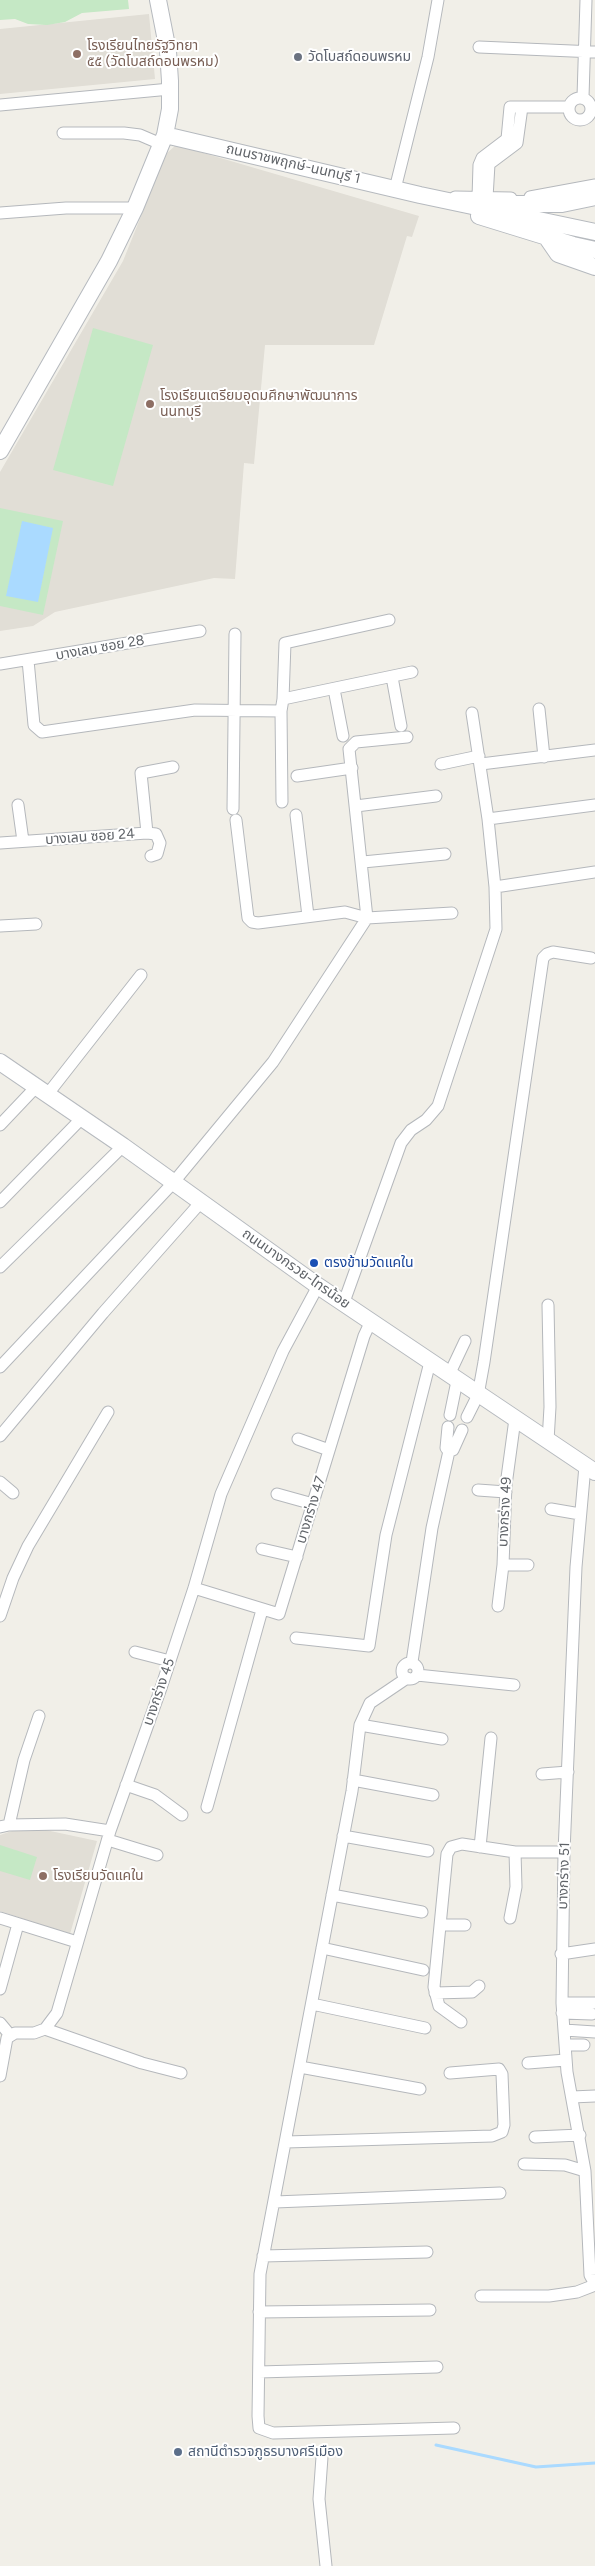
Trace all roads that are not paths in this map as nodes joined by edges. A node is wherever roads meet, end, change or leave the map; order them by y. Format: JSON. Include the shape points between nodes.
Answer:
{"nodes":[{"id":1,"x":158,"y":0,"type":"edge"},
{"id":2,"x":438,"y":0,"type":"edge"},
{"id":3,"x":586,"y":0,"type":"edge"},
{"id":4,"x":479,"y":47,"type":"dead end"},
{"id":5,"x":590,"y":52,"type":"edge"},
{"id":6,"x":170,"y":89,"type":"junction"},
{"id":7,"x":582,"y":97,"type":"junction"},
{"id":8,"x":0,"y":105,"type":"edge"},
{"id":9,"x":569,"y":107,"type":"junction"},
{"id":10,"x":594,"y":108,"type":"edge"},
{"id":11,"x":63,"y":133,"type":"dead end"},
{"id":12,"x":163,"y":139,"type":"junction"},
{"id":13,"x":595,"y":185,"type":"edge"},
{"id":14,"x":395,"y":189,"type":"junction"},
{"id":15,"x":420,"y":195,"type":"junction"},
{"id":16,"x":595,"y":197,"type":"edge"},
{"id":17,"x":482,"y":198,"type":"junction"},
{"id":18,"x":453,"y":202,"type":"junction"},
{"id":19,"x":537,"y":206,"type":"junction"},
{"id":20,"x":134,"y":208,"type":"junction"},
{"id":21,"x":0,"y":213,"type":"edge"},
{"id":22,"x":595,"y":222,"type":"edge"},
{"id":23,"x":595,"y":232,"type":"edge"},
{"id":24,"x":547,"y":238,"type":"junction"},
{"id":25,"x":573,"y":245,"type":"junction"},
{"id":26,"x":595,"y":250,"type":"edge"},
{"id":27,"x":595,"y":254,"type":"edge"},
{"id":28,"x":595,"y":267,"type":"edge"},
{"id":29,"x":0,"y":451,"type":"edge"},
{"id":30,"x":389,"y":620,"type":"dead end"},
{"id":31,"x":200,"y":630,"type":"dead end"},
{"id":32,"x":235,"y":634,"type":"dead end"},
{"id":33,"x":28,"y":660,"type":"junction"},
{"id":34,"x":0,"y":664,"type":"edge"},
{"id":35,"x":412,"y":672,"type":"dead end"},
{"id":36,"x":392,"y":677,"type":"junction"},
{"id":37,"x":334,"y":689,"type":"junction"},
{"id":38,"x":283,"y":698,"type":"junction"},
{"id":39,"x":539,"y":709,"type":"dead end"},
{"id":40,"x":234,"y":710,"type":"junction"},
{"id":41,"x":281,"y":711,"type":"junction"},
{"id":42,"x":472,"y":713,"type":"dead end"},
{"id":43,"x":401,"y":726,"type":"dead end"},
{"id":44,"x":343,"y":736,"type":"dead end"},
{"id":45,"x":407,"y":737,"type":"dead end"},
{"id":46,"x":595,"y":750,"type":"edge"},
{"id":47,"x":544,"y":757,"type":"junction"},
{"id":48,"x":480,"y":760,"type":"junction"},
{"id":49,"x":441,"y":764,"type":"dead end"},
{"id":50,"x":173,"y":767,"type":"dead end"},
{"id":51,"x":352,"y":768,"type":"junction"},
{"id":52,"x":297,"y":776,"type":"dead end"},
{"id":53,"x":436,"y":796,"type":"dead end"},
{"id":54,"x":282,"y":802,"type":"dead end"},
{"id":55,"x":18,"y":805,"type":"dead end"},
{"id":56,"x":595,"y":805,"type":"edge"},
{"id":57,"x":356,"y":806,"type":"junction"},
{"id":58,"x":296,"y":815,"type":"dead end"},
{"id":59,"x":488,"y":819,"type":"junction"},
{"id":60,"x":147,"y":833,"type":"junction"},
{"id":61,"x":22,"y":841,"type":"junction"},
{"id":62,"x":0,"y":843,"type":"edge"},
{"id":63,"x":445,"y":854,"type":"dead end"},
{"id":64,"x":151,"y":856,"type":"dead end"},
{"id":65,"x":363,"y":862,"type":"junction"},
{"id":66,"x":595,"y":872,"type":"edge"},
{"id":67,"x":495,"y":887,"type":"junction"},
{"id":68,"x":452,"y":912,"type":"dead end"},
{"id":69,"x":308,"y":916,"type":"junction"},
{"id":70,"x":367,"y":918,"type":"junction"},
{"id":71,"x":36,"y":924,"type":"dead end"},
{"id":72,"x":0,"y":926,"type":"edge"},
{"id":73,"x":591,"y":958,"type":"dead end"},
{"id":74,"x":141,"y":975,"type":"dead end"},
{"id":75,"x":1,"y":1064,"type":"edge"},
{"id":76,"x":41,"y":1091,"type":"junction"},
{"id":77,"x":81,"y":1119,"type":"junction"},
{"id":78,"x":0,"y":1125,"type":"edge"},
{"id":79,"x":123,"y":1146,"type":"junction"},
{"id":80,"x":173,"y":1182,"type":"junction"},
{"id":81,"x":0,"y":1202,"type":"edge"},
{"id":82,"x":201,"y":1202,"type":"junction"},
{"id":83,"x":0,"y":1267,"type":"edge"},
{"id":84,"x":318,"y":1286,"type":"junction"},
{"id":85,"x":344,"y":1302,"type":"junction"},
{"id":86,"x":548,"y":1305,"type":"dead end"},
{"id":87,"x":371,"y":1321,"type":"junction"},
{"id":88,"x":465,"y":1341,"type":"dead end"},
{"id":89,"x":430,"y":1362,"type":"junction"},
{"id":90,"x":0,"y":1367,"type":"edge"},
{"id":91,"x":453,"y":1378,"type":"junction"},
{"id":92,"x":478,"y":1395,"type":"junction"},
{"id":93,"x":108,"y":1412,"type":"dead end"},
{"id":94,"x":468,"y":1417,"type":"dead end"},
{"id":95,"x":515,"y":1419,"type":"junction"},
{"id":96,"x":462,"y":1430,"type":"dead end"},
{"id":97,"x":0,"y":1436,"type":"edge"},
{"id":98,"x":298,"y":1439,"type":"dead end"},
{"id":99,"x":548,"y":1441,"type":"junction"},
{"id":100,"x":329,"y":1450,"type":"junction"},
{"id":101,"x":448,"y":1451,"type":"junction"},
{"id":102,"x":590,"y":1469,"type":"edge"},
{"id":103,"x":0,"y":1482,"type":"edge"},
{"id":104,"x":478,"y":1490,"type":"dead end"},
{"id":105,"x":506,"y":1492,"type":"junction"},
{"id":106,"x":13,"y":1493,"type":"dead end"},
{"id":107,"x":277,"y":1494,"type":"dead end"},
{"id":108,"x":313,"y":1504,"type":"junction"},
{"id":109,"x":551,"y":1509,"type":"dead end"},
{"id":110,"x":580,"y":1514,"type":"junction"},
{"id":111,"x":262,"y":1549,"type":"dead end"},
{"id":112,"x":297,"y":1557,"type":"junction"},
{"id":113,"x":503,"y":1565,"type":"junction"},
{"id":114,"x":528,"y":1565,"type":"dead end"},
{"id":115,"x":194,"y":1588,"type":"junction"},
{"id":116,"x":498,"y":1606,"type":"dead end"},
{"id":117,"x":262,"y":1610,"type":"junction"},
{"id":118,"x":0,"y":1616,"type":"edge"},
{"id":119,"x":296,"y":1638,"type":"dead end"},
{"id":120,"x":135,"y":1652,"type":"dead end"},
{"id":121,"x":170,"y":1661,"type":"junction"},
{"id":122,"x":412,"y":1677,"type":"junction"},
{"id":123,"x":514,"y":1685,"type":"dead end"},
{"id":124,"x":38,"y":1716,"type":"dead end"},
{"id":125,"x":360,"y":1725,"type":"junction"},
{"id":126,"x":490,"y":1738,"type":"dead end"},
{"id":127,"x":442,"y":1740,"type":"dead end"},
{"id":128,"x":568,"y":1772,"type":"junction"},
{"id":129,"x":542,"y":1774,"type":"dead end"},
{"id":130,"x":353,"y":1780,"type":"junction"},
{"id":131,"x":126,"y":1785,"type":"junction"},
{"id":132,"x":433,"y":1795,"type":"dead end"},
{"id":133,"x":207,"y":1807,"type":"dead end"},
{"id":134,"x":182,"y":1815,"type":"dead end"},
{"id":135,"x":5,"y":1826,"type":"edge"},
{"id":136,"x":109,"y":1836,"type":"junction"},
{"id":137,"x":343,"y":1836,"type":"junction"},
{"id":138,"x":480,"y":1846,"type":"junction"},
{"id":139,"x":428,"y":1851,"type":"dead end"},
{"id":140,"x":515,"y":1852,"type":"junction"},
{"id":141,"x":564,"y":1852,"type":"junction"},
{"id":142,"x":157,"y":1855,"type":"dead end"},
{"id":143,"x":332,"y":1895,"type":"junction"},
{"id":144,"x":422,"y":1912,"type":"dead end"},
{"id":145,"x":0,"y":1918,"type":"edge"},
{"id":146,"x":510,"y":1918,"type":"dead end"},
{"id":147,"x":18,"y":1924,"type":"junction"},
{"id":148,"x":440,"y":1925,"type":"junction"},
{"id":149,"x":465,"y":1926,"type":"dead end"},
{"id":150,"x":77,"y":1942,"type":"junction"},
{"id":151,"x":322,"y":1948,"type":"junction"},
{"id":152,"x":595,"y":1949,"type":"edge"},
{"id":153,"x":561,"y":1954,"type":"junction"},
{"id":154,"x":423,"y":1970,"type":"dead end"},
{"id":155,"x":479,"y":1986,"type":"dead end"},
{"id":156,"x":0,"y":1989,"type":"edge"},
{"id":157,"x":435,"y":1993,"type":"junction"},
{"id":158,"x":312,"y":2004,"type":"junction"},
{"id":159,"x":562,"y":2008,"type":"junction"},
{"id":160,"x":594,"y":2009,"type":"edge"},
{"id":161,"x":461,"y":2022,"type":"dead end"},
{"id":162,"x":0,"y":2023,"type":"edge"},
{"id":163,"x":425,"y":2028,"type":"dead end"},
{"id":164,"x":45,"y":2029,"type":"junction"},
{"id":165,"x":564,"y":2030,"type":"junction"},
{"id":166,"x":595,"y":2032,"type":"edge"},
{"id":167,"x":10,"y":2035,"type":"junction"},
{"id":168,"x":565,"y":2045,"type":"junction"},
{"id":169,"x":584,"y":2045,"type":"dead end"},
{"id":170,"x":2,"y":2049,"type":"edge"},
{"id":171,"x":566,"y":2060,"type":"junction"},
{"id":172,"x":528,"y":2063,"type":"dead end"},
{"id":173,"x":300,"y":2067,"type":"junction"},
{"id":174,"x":181,"y":2072,"type":"dead end"},
{"id":175,"x":450,"y":2073,"type":"dead end"},
{"id":176,"x":0,"y":2076,"type":"edge"},
{"id":177,"x":420,"y":2090,"type":"dead end"},
{"id":178,"x":595,"y":2096,"type":"edge"},
{"id":179,"x":572,"y":2097,"type":"junction"},
{"id":180,"x":580,"y":2135,"type":"junction"},
{"id":181,"x":534,"y":2137,"type":"dead end"},
{"id":182,"x":286,"y":2142,"type":"junction"},
{"id":183,"x":595,"y":2149,"type":"edge"},
{"id":184,"x":583,"y":2150,"type":"junction"},
{"id":185,"x":524,"y":2164,"type":"dead end"},
{"id":186,"x":585,"y":2171,"type":"junction"},
{"id":187,"x":500,"y":2194,"type":"dead end"},
{"id":188,"x":275,"y":2202,"type":"junction"},
{"id":189,"x":427,"y":2252,"type":"dead end"},
{"id":190,"x":263,"y":2256,"type":"junction"},
{"id":191,"x":592,"y":2256,"type":"edge"},
{"id":192,"x":595,"y":2284,"type":"edge"},
{"id":193,"x":481,"y":2296,"type":"dead end"},
{"id":194,"x":430,"y":2310,"type":"dead end"},
{"id":195,"x":259,"y":2312,"type":"junction"},
{"id":196,"x":437,"y":2367,"type":"dead end"},
{"id":197,"x":259,"y":2372,"type":"junction"},
{"id":198,"x":454,"y":2428,"type":"dead end"},
{"id":199,"x":322,"y":2456,"type":"dead end"},
{"id":200,"x":326,"y":2566,"type":"edge"}],
"edges":[{"from":1,"to":6,"type":"main road","via":[[168,51]]},
{"from":2,"to":14,"type":"street","via":[[428,58]]},
{"from":3,"to":5,"type":"street"},
{"from":4,"to":5,"type":"street"},
{"from":5,"to":7,"type":"street"},
{"from":6,"to":8,"type":"street"},
{"from":6,"to":12,"type":"main road","via":[[170,110]]},
{"from":7,"to":9,"type":"street","via":[[572,100]]},
{"from":7,"to":10,"type":"street"},
{"from":9,"to":10,"type":"street","via":[[570,115],[580,120],[590,115]]},
{"from":9,"to":17,"type":"street","via":[[516,107],[508,139],[482,158],[479,165]]},
{"from":11,"to":12,"type":"street","via":[[124,133]]},
{"from":12,"to":14,"type":"main road","name":"ถนนราชพฤกษ์-นนทบุรี 1"},
{"from":12,"to":20,"type":"main road"},
{"from":13,"to":17,"type":"street","via":[[539,197]]},
{"from":14,"to":15,"type":"main road","name":"ถนนราชพฤกษ์-นนทบุรี 1"},
{"from":15,"to":17,"type":"street"},
{"from":15,"to":18,"type":"main road","name":"ถนนราชพฤกษ์-นนทบุรี 1"},
{"from":15,"to":24,"type":"main road","name":"ถนนราชพฤกษ์-นนทบุรี 1"},
{"from":16,"to":19,"type":"main road"},
{"from":18,"to":19,"type":"main road"},
{"from":18,"to":23,"type":"main road","name":"ถนนราชพฤกษ์-นนทบุรี 1"},
{"from":19,"to":22,"type":"main road"},
{"from":20,"to":21,"type":"street","via":[[66,208]]},
{"from":20,"to":29,"type":"main road","via":[[109,261]]},
{"from":24,"to":25,"type":"main road","name":"ถนนราชพฤกษ์-นนทบุรี 1"},
{"from":24,"to":28,"type":"main road","via":[[558,254]]},
{"from":25,"to":26,"type":"main road","name":"ถนนราชพฤกษ์-นนทบุรี 1"},
{"from":25,"to":27,"type":"main road"},
{"from":30,"to":38,"type":"street","via":[[286,643]]},
{"from":31,"to":33,"type":"street","name":"บางเลน ซอย 28"},
{"from":32,"to":40,"type":"street"},
{"from":33,"to":34,"type":"street","name":"บางเลน ซอย 28"},
{"from":33,"to":40,"type":"street","via":[[34,725],[42,732],[195,710]]},
{"from":35,"to":36,"type":"street"},
{"from":36,"to":37,"type":"street"},
{"from":36,"to":43,"type":"street"},
{"from":37,"to":38,"type":"street"},
{"from":37,"to":44,"type":"street"},
{"from":38,"to":41,"type":"street"},
{"from":39,"to":47,"type":"street"},
{"from":40,"to":41,"type":"street"},
{"from":40,"to":69,"type":"street","via":[[234,815],[248,918],[258,923]]},
{"from":41,"to":54,"type":"street"},
{"from":42,"to":48,"type":"street"},
{"from":45,"to":51,"type":"street","via":[[352,744],[349,749]]},
{"from":46,"to":47,"type":"street"},
{"from":47,"to":48,"type":"street"},
{"from":48,"to":49,"type":"street"},
{"from":48,"to":59,"type":"street"},
{"from":50,"to":60,"type":"street","name":"บางเลน ซอย 24","via":[[141,773]]},
{"from":51,"to":52,"type":"street"},
{"from":51,"to":57,"type":"street"},
{"from":53,"to":57,"type":"street"},
{"from":55,"to":61,"type":"street"},
{"from":56,"to":59,"type":"street"},
{"from":57,"to":65,"type":"street"},
{"from":58,"to":69,"type":"street"},
{"from":59,"to":67,"type":"street"},
{"from":60,"to":61,"type":"street","name":"บางเลน ซอย 24"},
{"from":60,"to":64,"type":"street","via":[[156,834],[160,843],[157,854]]},
{"from":61,"to":62,"type":"street","name":"บางเลน ซอย 24"},
{"from":63,"to":65,"type":"street"},
{"from":65,"to":70,"type":"street"},
{"from":66,"to":67,"type":"street"},
{"from":67,"to":85,"type":"street","via":[[496,930],[438,1106],[401,1143]]},
{"from":68,"to":70,"type":"street"},
{"from":69,"to":70,"type":"street","via":[[345,912]]},
{"from":70,"to":80,"type":"street","via":[[273,1062]]},
{"from":71,"to":72,"type":"street"},
{"from":73,"to":92,"type":"street","via":[[552,952],[543,958]]},
{"from":74,"to":76,"type":"street"},
{"from":75,"to":76,"type":"main road","name":"ถนนบางกรวย-ไทรน้อย"},
{"from":76,"to":77,"type":"main road","name":"ถนนบางกรวย-ไทรน้อย"},
{"from":76,"to":78,"type":"street"},
{"from":77,"to":79,"type":"main road","name":"ถนนบางกรวย-ไทรน้อย"},
{"from":77,"to":81,"type":"street"},
{"from":79,"to":80,"type":"main road","name":"ถนนบางกรวย-ไทรน้อย"},
{"from":79,"to":83,"type":"street"},
{"from":80,"to":82,"type":"main road","name":"ถนนบางกรวย-ไทรน้อย"},
{"from":80,"to":90,"type":"street"},
{"from":82,"to":84,"type":"main road","name":"ถนนบางกรวย-ไทรน้อย"},
{"from":82,"to":97,"type":"street"},
{"from":84,"to":85,"type":"main road","name":"ถนนบางกรวย-ไทรน้อย"},
{"from":84,"to":115,"type":"street","name":"บางกร่าง 45","via":[[283,1351],[236,1455],[221,1494]]},
{"from":85,"to":87,"type":"main road","name":"ถนนบางกรวย-ไทรน้อย"},
{"from":86,"to":99,"type":"street"},
{"from":87,"to":89,"type":"main road","name":"ถนนบางกรวย-ไทรน้อย"},
{"from":87,"to":100,"type":"street","name":"บางกร่าง 47"},
{"from":88,"to":91,"type":"street"},
{"from":89,"to":91,"type":"main road","name":"ถนนบางกรวย-ไทรน้อย"},
{"from":89,"to":119,"type":"street","via":[[386,1535],[369,1646]]},
{"from":91,"to":92,"type":"main road","name":"ถนนบางกรวย-ไทรน้อย"},
{"from":91,"to":101,"type":"street"},
{"from":92,"to":94,"type":"street"},
{"from":92,"to":95,"type":"main road","name":"ถนนบางกรวย-ไทรน้อย"},
{"from":93,"to":118,"type":"street","via":[[28,1546],[12,1578]]},
{"from":95,"to":99,"type":"main road","name":"ถนนบางกรวย-ไทรน้อย"},
{"from":95,"to":105,"type":"street","name":"บางกร่าง 49"},
{"from":96,"to":101,"type":"street","via":[[453,1450]]},
{"from":98,"to":100,"type":"street"},
{"from":99,"to":102,"type":"main road","name":"ถนนบางกรวย-ไทรน้อย"},
{"from":100,"to":108,"type":"street","name":"บางกร่าง 47"},
{"from":101,"to":122,"type":"street","via":[[432,1528],[412,1662],[402,1668],[403,1676]]},
{"from":102,"to":110,"type":"street","name":"บางกร่าง 51"},
{"from":103,"to":106,"type":"street"},
{"from":104,"to":105,"type":"street"},
{"from":105,"to":113,"type":"street","name":"บางกร่าง 49"},
{"from":107,"to":108,"type":"street"},
{"from":108,"to":112,"type":"street","name":"บางกร่าง 47"},
{"from":109,"to":110,"type":"street"},
{"from":110,"to":128,"type":"street","name":"บางกร่าง 51"},
{"from":111,"to":112,"type":"street"},
{"from":112,"to":117,"type":"street","name":"บางกร่าง 47","via":[[279,1614]]},
{"from":113,"to":114,"type":"street"},
{"from":113,"to":116,"type":"street","name":"บางกร่าง 49"},
{"from":115,"to":117,"type":"street","name":"บางกร่าง 47"},
{"from":115,"to":121,"type":"street","name":"บางกร่าง 45"},
{"from":117,"to":133,"type":"street"},
{"from":120,"to":121,"type":"street"},
{"from":121,"to":131,"type":"street","name":"บางกร่าง 45"},
{"from":122,"to":123,"type":"street"},
{"from":122,"to":125,"type":"street","via":[[370,1703]]},
{"from":124,"to":135,"type":"street"},
{"from":125,"to":127,"type":"street"},
{"from":125,"to":130,"type":"street"},
{"from":126,"to":138,"type":"street"},
{"from":128,"to":129,"type":"street"},
{"from":128,"to":141,"type":"street","name":"บางกร่าง 51"},
{"from":130,"to":132,"type":"street"},
{"from":130,"to":137,"type":"street"},
{"from":131,"to":134,"type":"street","via":[[155,1794]]},
{"from":131,"to":136,"type":"street","name":"บางกร่าง 45"},
{"from":135,"to":136,"type":"street","via":[[65,1824]]},
{"from":136,"to":142,"type":"street"},
{"from":136,"to":150,"type":"street","name":"บางกร่าง 45"},
{"from":137,"to":139,"type":"street"},
{"from":137,"to":143,"type":"street"},
{"from":138,"to":140,"type":"street"},
{"from":138,"to":148,"type":"street","via":[[462,1844],[451,1848]]},
{"from":140,"to":141,"type":"street"},
{"from":140,"to":146,"type":"street","via":[[516,1887]]},
{"from":141,"to":153,"type":"street","name":"บางกร่าง 51"},
{"from":143,"to":144,"type":"street"},
{"from":143,"to":151,"type":"street"},
{"from":145,"to":147,"type":"street"},
{"from":147,"to":150,"type":"street"},
{"from":147,"to":156,"type":"street"},
{"from":148,"to":149,"type":"street"},
{"from":148,"to":157,"type":"street"},
{"from":150,"to":164,"type":"street","name":"บางกร่าง 45","via":[[57,2013]]},
{"from":151,"to":154,"type":"street"},
{"from":151,"to":158,"type":"street"},
{"from":152,"to":153,"type":"street"},
{"from":153,"to":159,"type":"street","name":"บางกร่าง 51"},
{"from":155,"to":157,"type":"street","via":[[472,1992]]},
{"from":157,"to":161,"type":"street","via":[[439,2006]]},
{"from":158,"to":163,"type":"street"},
{"from":158,"to":173,"type":"street"},
{"from":159,"to":160,"type":"street"},
{"from":159,"to":165,"type":"street","name":"บางกร่าง 51"},
{"from":162,"to":167,"type":"street"},
{"from":164,"to":167,"type":"street"},
{"from":164,"to":174,"type":"street","via":[[142,2063]]},
{"from":165,"to":166,"type":"street"},
{"from":165,"to":168,"type":"street","name":"บางกร่าง 51"},
{"from":167,"to":170,"type":"street"},
{"from":168,"to":169,"type":"street"},
{"from":168,"to":171,"type":"street","name":"บางกร่าง 51"},
{"from":170,"to":176,"type":"street"},
{"from":171,"to":172,"type":"street"},
{"from":171,"to":179,"type":"street","name":"บางกร่าง 51"},
{"from":173,"to":177,"type":"street"},
{"from":173,"to":182,"type":"street"},
{"from":175,"to":182,"type":"street","via":[[499,2069],[502,2074],[502,2132],[492,2136]]},
{"from":178,"to":179,"type":"street"},
{"from":179,"to":180,"type":"street","name":"บางกร่าง 51"},
{"from":180,"to":181,"type":"street"},
{"from":180,"to":184,"type":"street","name":"บางกร่าง 51"},
{"from":182,"to":188,"type":"street"},
{"from":183,"to":184,"type":"street"},
{"from":184,"to":186,"type":"street","name":"บางกร่าง 51"},
{"from":185,"to":186,"type":"street","via":[[565,2165]]},
{"from":186,"to":191,"type":"street","name":"บางกร่าง 51"},
{"from":187,"to":188,"type":"street"},
{"from":188,"to":190,"type":"street"},
{"from":189,"to":190,"type":"street"},
{"from":190,"to":195,"type":"street"},
{"from":191,"to":192,"type":"street","name":"บางกร่าง 51","via":[[590,2275]]},
{"from":192,"to":193,"type":"street","via":[[577,2292],[549,2296]]},
{"from":194,"to":195,"type":"street"},
{"from":195,"to":197,"type":"street"},
{"from":196,"to":197,"type":"street"},
{"from":197,"to":198,"type":"street","via":[[259,2428],[266,2432]]},
{"from":199,"to":200,"type":"street","via":[[319,2499]]}]}
